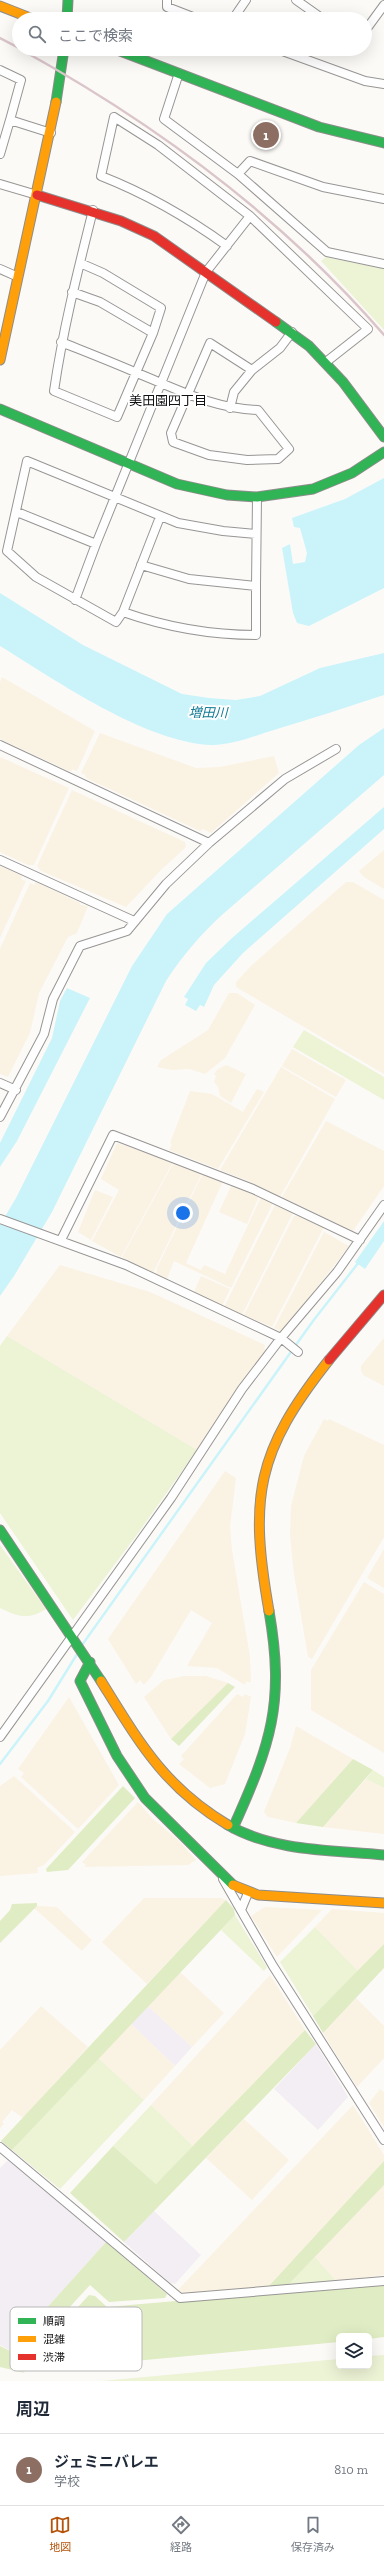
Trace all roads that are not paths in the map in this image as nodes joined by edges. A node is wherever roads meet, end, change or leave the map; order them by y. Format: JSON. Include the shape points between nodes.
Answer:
{"nodes":[{"id":1,"x":68,"y":0,"type":"edge"},
{"id":2,"x":167,"y":0,"type":"edge"},
{"id":3,"x":246,"y":0,"type":"edge"},
{"id":4,"x":296,"y":0,"type":"edge"},
{"id":5,"x":384,"y":5,"type":"edge"},
{"id":6,"x":0,"y":6,"type":"edge"},
{"id":7,"x":16,"y":12,"type":"edge"},
{"id":8,"x":67,"y":12,"type":"edge"},
{"id":9,"x":180,"y":12,"type":"edge"},
{"id":10,"x":238,"y":12,"type":"edge"},
{"id":11,"x":313,"y":12,"type":"edge"},
{"id":12,"x":372,"y":21,"type":"edge"},
{"id":13,"x":63,"y":56,"type":"edge"},
{"id":14,"x":133,"y":56,"type":"edge"},
{"id":15,"x":296,"y":56,"type":"edge"},
{"id":16,"x":0,"y":70,"type":"edge"},
{"id":17,"x":179,"y":73,"type":"junction"},
{"id":18,"x":384,"y":84,"type":"edge"},
{"id":19,"x":10,"y":120,"type":"junction"},
{"id":20,"x":51,"y":133,"type":"junction"},
{"id":21,"x":384,"y":143,"type":"edge"},
{"id":22,"x":0,"y":154,"type":"edge"},
{"id":23,"x":238,"y":174,"type":"junction"},
{"id":24,"x":0,"y":184,"type":"edge"},
{"id":25,"x":37,"y":195,"type":"junction"},
{"id":26,"x":384,"y":199,"type":"edge"},
{"id":27,"x":93,"y":210,"type":"junction"},
{"id":28,"x":250,"y":216,"type":"junction"},
{"id":29,"x":226,"y":246,"type":"junction"},
{"id":30,"x":80,"y":263,"type":"junction"},
{"id":31,"x":384,"y":264,"type":"edge"},
{"id":32,"x":0,"y":269,"type":"edge"},
{"id":33,"x":206,"y":272,"type":"junction"},
{"id":34,"x":16,"y":276,"type":"junction"},
{"id":35,"x":72,"y":292,"type":"junction"},
{"id":36,"x":292,"y":332,"type":"junction"},
{"id":37,"x":153,"y":333,"type":"junction"},
{"id":38,"x":61,"y":342,"type":"junction"},
{"id":39,"x":0,"y":360,"type":"edge"},
{"id":40,"x":326,"y":362,"type":"junction"},
{"id":41,"x":252,"y":370,"type":"junction"},
{"id":42,"x":136,"y":372,"type":"junction"},
{"id":43,"x":162,"y":383,"type":"junction"},
{"id":44,"x":187,"y":394,"type":"junction"},
{"id":45,"x":230,"y":408,"type":"junction"},
{"id":46,"x":0,"y":409,"type":"edge"},
{"id":47,"x":384,"y":437,"type":"edge"},
{"id":48,"x":384,"y":452,"type":"edge"},
{"id":49,"x":130,"y":463,"type":"junction"},
{"id":50,"x":257,"y":497,"type":"junction"},
{"id":51,"x":115,"y":499,"type":"junction"},
{"id":52,"x":17,"y":512,"type":"junction"},
{"id":53,"x":160,"y":517,"type":"junction"},
{"id":54,"x":256,"y":534,"type":"junction"},
{"id":55,"x":96,"y":544,"type":"junction"},
{"id":56,"x":140,"y":565,"type":"junction"},
{"id":57,"x":256,"y":586,"type":"junction"},
{"id":58,"x":75,"y":600,"type":"junction"},
{"id":59,"x":123,"y":612,"type":"junction"},
{"id":60,"x":0,"y":745,"type":"edge"},
{"id":61,"x":336,"y":749,"type":"dead end"},
{"id":62,"x":209,"y":844,"type":"junction"},
{"id":63,"x":0,"y":860,"type":"edge"},
{"id":64,"x":134,"y":921,"type":"junction"},
{"id":65,"x":0,"y":1083,"type":"edge"},
{"id":66,"x":16,"y":1090,"type":"junction"},
{"id":67,"x":0,"y":1117,"type":"edge"},
{"id":68,"x":384,"y":1205,"type":"edge"},
{"id":69,"x":0,"y":1219,"type":"edge"},
{"id":70,"x":60,"y":1240,"type":"junction"},
{"id":71,"x":360,"y":1240,"type":"junction"},
{"id":72,"x":384,"y":1295,"type":"edge"},
{"id":73,"x":283,"y":1339,"type":"junction"},
{"id":74,"x":298,"y":1352,"type":"dead end"},
{"id":75,"x":0,"y":1530,"type":"edge"},
{"id":76,"x":73,"y":1637,"type":"junction"},
{"id":77,"x":87,"y":1658,"type":"junction"},
{"id":78,"x":0,"y":1737,"type":"edge"},
{"id":79,"x":233,"y":1828,"type":"junction"},
{"id":80,"x":384,"y":1855,"type":"edge"},
{"id":81,"x":223,"y":1879,"type":"junction"},
{"id":82,"x":248,"y":1893,"type":"junction"},
{"id":83,"x":384,"y":1903,"type":"edge"},
{"id":84,"x":240,"y":1910,"type":"junction"},
{"id":85,"x":384,"y":2140,"type":"edge"},
{"id":86,"x":0,"y":2147,"type":"edge"},
{"id":87,"x":384,"y":2281,"type":"edge"}],
"edges":[{"from":1,"to":8,"type":"street"},
{"from":2,"to":9,"type":"street","via":[[167,7]]},
{"from":3,"to":10,"type":"street"},
{"from":4,"to":11,"type":"street"},
{"from":5,"to":12,"type":"street"},
{"from":6,"to":7,"type":"street"},
{"from":13,"to":20,"type":"street"},
{"from":14,"to":17,"type":"street"},
{"from":15,"to":18,"type":"street","via":[[364,81]]},
{"from":16,"to":19,"type":"street","via":[[21,80]]},
{"from":17,"to":21,"type":"street","via":[[319,127]]},
{"from":17,"to":23,"type":"street","via":[[164,119]]},
{"from":19,"to":20,"type":"street"},
{"from":19,"to":22,"type":"street"},
{"from":20,"to":25,"type":"street"},
{"from":23,"to":26,"type":"street","via":[[250,161],[323,186]]},
{"from":23,"to":31,"type":"street","via":[[327,252]]},
{"from":24,"to":25,"type":"street"},
{"from":25,"to":27,"type":"street"},
{"from":25,"to":34,"type":"street"},
{"from":27,"to":30,"type":"street"},
{"from":27,"to":33,"type":"street","via":[[154,236]]},
{"from":28,"to":29,"type":"street"},
{"from":28,"to":29,"type":"street","via":[[158,145],[114,117],[101,176],[135,189],[185,216]]},
{"from":28,"to":40,"type":"street","via":[[368,329]]},
{"from":29,"to":33,"type":"street"},
{"from":30,"to":35,"type":"street"},
{"from":30,"to":37,"type":"street","via":[[103,273],[161,308]]},
{"from":32,"to":34,"type":"street"},
{"from":33,"to":36,"type":"street"},
{"from":33,"to":43,"type":"street"},
{"from":34,"to":39,"type":"street"},
{"from":35,"to":37,"type":"street","via":[[100,302]]},
{"from":35,"to":38,"type":"street"},
{"from":36,"to":40,"type":"street"},
{"from":36,"to":41,"type":"street","via":[[280,348]]},
{"from":37,"to":42,"type":"street"},
{"from":38,"to":42,"type":"street"},
{"from":38,"to":42,"type":"street","via":[[54,391],[117,417]]},
{"from":40,"to":47,"type":"street"},
{"from":41,"to":44,"type":"street","via":[[210,343]]},
{"from":41,"to":45,"type":"street","via":[[234,392]]},
{"from":42,"to":43,"type":"street"},
{"from":43,"to":44,"type":"street"},
{"from":43,"to":49,"type":"street"},
{"from":44,"to":45,"type":"street","via":[[217,406]]},
{"from":44,"to":45,"type":"street","via":[[171,433],[173,442],[209,455],[247,460],[278,459],[290,449],[258,410]]},
{"from":46,"to":49,"type":"street"},
{"from":48,"to":50,"type":"street","via":[[352,473],[313,489]]},
{"from":49,"to":50,"type":"street","via":[[177,484],[202,491]]},
{"from":49,"to":51,"type":"street"},
{"from":50,"to":54,"type":"street"},
{"from":51,"to":52,"type":"street","via":[[27,461]]},
{"from":51,"to":53,"type":"street"},
{"from":51,"to":55,"type":"street"},
{"from":52,"to":55,"type":"street"},
{"from":52,"to":58,"type":"street","via":[[7,551],[36,577]]},
{"from":53,"to":54,"type":"street","via":[[202,528]]},
{"from":53,"to":56,"type":"street"},
{"from":54,"to":57,"type":"street"},
{"from":55,"to":58,"type":"street"},
{"from":56,"to":57,"type":"street","via":[[189,579]]},
{"from":56,"to":59,"type":"street"},
{"from":57,"to":59,"type":"street","via":[[256,635],[222,635],[182,629]]},
{"from":58,"to":59,"type":"street","via":[[116,622]]},
{"from":60,"to":62,"type":"street"},
{"from":61,"to":62,"type":"street","via":[[285,779]]},
{"from":62,"to":64,"type":"street","via":[[166,884]]},
{"from":63,"to":64,"type":"street"},
{"from":64,"to":66,"type":"street","via":[[127,931],[80,946],[53,999],[44,1034]]},
{"from":65,"to":66,"type":"street"},
{"from":66,"to":67,"type":"street"},
{"from":68,"to":71,"type":"street"},
{"from":69,"to":70,"type":"street"},
{"from":70,"to":71,"type":"street","via":[[113,1135],[253,1189]]},
{"from":70,"to":73,"type":"street","via":[[126,1265]]},
{"from":71,"to":73,"type":"street"},
{"from":72,"to":79,"type":"street","via":[[299,1399],[275,1442],[263,1476],[257,1530],[260,1566],[275,1650],[276,1706],[264,1757]]},
{"from":73,"to":74,"type":"street"},
{"from":73,"to":76,"type":"street","via":[[242,1389],[171,1498]]},
{"from":75,"to":76,"type":"street"},
{"from":76,"to":77,"type":"street"},
{"from":76,"to":78,"type":"street"},
{"from":77,"to":79,"type":"street","via":[[140,1746],[165,1778],[186,1797]]},
{"from":77,"to":81,"type":"street","via":[[80,1682],[118,1758],[146,1799],[201,1852]]},
{"from":79,"to":80,"type":"street","via":[[292,1845]]},
{"from":81,"to":82,"type":"street"},
{"from":81,"to":84,"type":"street"},
{"from":82,"to":83,"type":"street","via":[[269,1897]]},
{"from":82,"to":84,"type":"street"},
{"from":84,"to":85,"type":"street"},
{"from":86,"to":87,"type":"street","via":[[180,2298]]}]}
